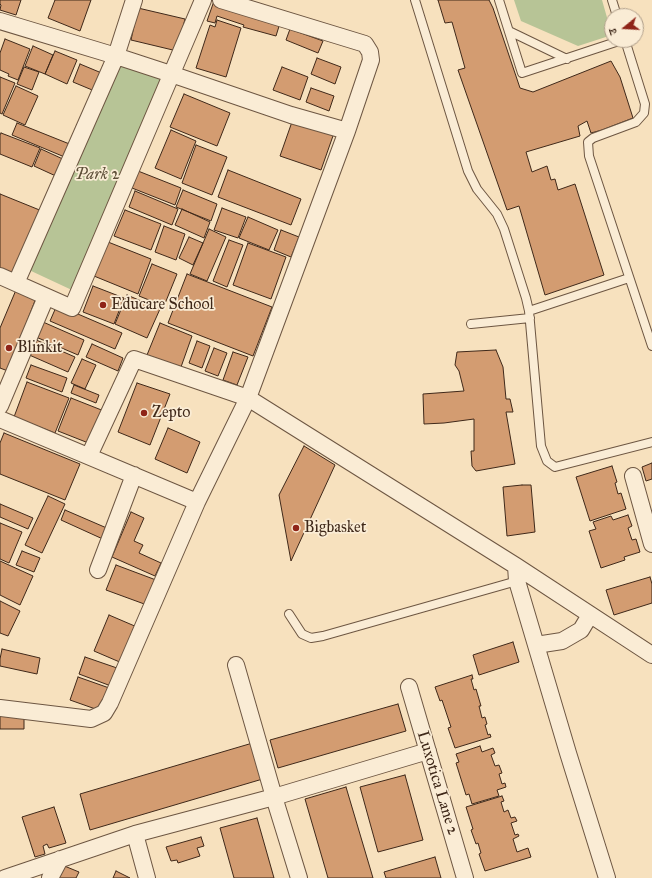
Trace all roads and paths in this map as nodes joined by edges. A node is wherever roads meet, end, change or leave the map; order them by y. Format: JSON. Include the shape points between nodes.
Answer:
{"nodes":[{"id":1,"x":134,"y":0,"type":"edge"},
{"id":2,"x":203,"y":0,"type":"edge"},
{"id":3,"x":221,"y":0,"type":"edge"},
{"id":4,"x":415,"y":0,"type":"edge"},
{"id":5,"x":499,"y":0,"type":"edge"},
{"id":6,"x":0,"y":21,"type":"edge"},
{"id":7,"x":509,"y":31,"type":"junction"},
{"id":8,"x":604,"y":47,"type":"edge"},
{"id":9,"x":627,"y":48,"type":"edge"},
{"id":10,"x":116,"y":56,"type":"junction"},
{"id":11,"x":567,"y":59,"type":"junction"},
{"id":12,"x":172,"y":74,"type":"junction"},
{"id":13,"x":347,"y":131,"type":"junction"},
{"id":14,"x":0,"y":276,"type":"edge"},
{"id":15,"x":630,"y":278,"type":"junction"},
{"id":16,"x":16,"y":283,"type":"junction"},
{"id":17,"x":46,"y":297,"type":"junction"},
{"id":18,"x":530,"y":315,"type":"junction"},
{"id":19,"x":471,"y":324,"type":"dead end"},
{"id":20,"x":652,"y":346,"type":"edge"},
{"id":21,"x":4,"y":388,"type":"edge"},
{"id":22,"x":248,"y":398,"type":"junction"},
{"id":23,"x":0,"y":406,"type":"edge"},
{"id":24,"x":0,"y":419,"type":"edge"},
{"id":25,"x":652,"y":442,"type":"edge"},
{"id":26,"x":89,"y":456,"type":"junction"},
{"id":27,"x":134,"y":476,"type":"junction"},
{"id":28,"x":633,"y":476,"type":"dead end"},
{"id":29,"x":197,"y":502,"type":"junction"},
{"id":30,"x":649,"y":526,"type":"edge"},
{"id":31,"x":652,"y":544,"type":"edge"},
{"id":32,"x":98,"y":570,"type":"dead end"},
{"id":33,"x":516,"y":574,"type":"junction"},
{"id":34,"x":288,"y":614,"type":"dead end"},
{"id":35,"x":590,"y":615,"type":"junction"},
{"id":36,"x":536,"y":645,"type":"junction"},
{"id":37,"x":652,"y":655,"type":"edge"},
{"id":38,"x":236,"y":665,"type":"dead end"},
{"id":39,"x":408,"y":687,"type":"dead end"},
{"id":40,"x":0,"y":708,"type":"edge"},
{"id":41,"x":428,"y":751,"type":"junction"},
{"id":42,"x":274,"y":797,"type":"junction"},
{"id":43,"x":135,"y":834,"type":"junction"},
{"id":44,"x":60,"y":859,"type":"junction"},
{"id":45,"x":5,"y":878,"type":"edge"},
{"id":46,"x":50,"y":878,"type":"edge"},
{"id":47,"x":147,"y":878,"type":"edge"},
{"id":48,"x":299,"y":878,"type":"edge"},
{"id":49,"x":465,"y":878,"type":"edge"},
{"id":50,"x":607,"y":878,"type":"edge"}],
"edges":[{"from":1,"to":10,"type":"street"},
{"from":2,"to":12,"type":"street"},
{"from":3,"to":13,"type":"street","via":[[365,44],[371,60]]},
{"from":4,"to":18,"type":"lane","via":[[468,171],[504,229]]},
{"from":5,"to":7,"type":"lane"},
{"from":6,"to":10,"type":"street"},
{"from":7,"to":11,"type":"lane"},
{"from":7,"to":11,"type":"lane","via":[[522,73]]},
{"from":8,"to":11,"type":"lane"},
{"from":9,"to":15,"type":"lane","via":[[645,104],[644,114],[636,122],[588,142],[589,156]]},
{"from":10,"to":12,"type":"street"},
{"from":10,"to":16,"type":"street"},
{"from":12,"to":13,"type":"street"},
{"from":12,"to":17,"type":"street","via":[[72,308]]},
{"from":13,"to":22,"type":"street"},
{"from":14,"to":16,"type":"street"},
{"from":15,"to":18,"type":"lane"},
{"from":15,"to":20,"type":"lane"},
{"from":16,"to":17,"type":"street"},
{"from":17,"to":21,"type":"street"},
{"from":18,"to":19,"type":"lane"},
{"from":18,"to":25,"type":"lane","via":[[541,446],[547,460],[555,467]]},
{"from":21,"to":23,"type":"street"},
{"from":22,"to":26,"type":"street","via":[[134,359]]},
{"from":22,"to":29,"type":"street"},
{"from":22,"to":33,"type":"street"},
{"from":24,"to":26,"type":"street"},
{"from":26,"to":27,"type":"street"},
{"from":27,"to":29,"type":"street"},
{"from":27,"to":32,"type":"street"},
{"from":28,"to":30,"type":"street"},
{"from":29,"to":40,"type":"street","via":[[104,713],[91,719]]},
{"from":30,"to":31,"type":"street"},
{"from":33,"to":34,"type":"lane","via":[[323,636],[311,638],[302,634]]},
{"from":33,"to":35,"type":"street"},
{"from":33,"to":36,"type":"street"},
{"from":35,"to":36,"type":"street","via":[[580,630],[562,641]]},
{"from":35,"to":37,"type":"street"},
{"from":36,"to":50,"type":"street"},
{"from":38,"to":42,"type":"street"},
{"from":39,"to":41,"type":"street","name":"Luxotica Lane 2"},
{"from":41,"to":42,"type":"street"},
{"from":41,"to":49,"type":"street","name":"Luxotica Lane 2"},
{"from":42,"to":43,"type":"street"},
{"from":42,"to":48,"type":"street"},
{"from":43,"to":44,"type":"street"},
{"from":43,"to":47,"type":"street"},
{"from":44,"to":45,"type":"street"},
{"from":44,"to":46,"type":"street"}]}
